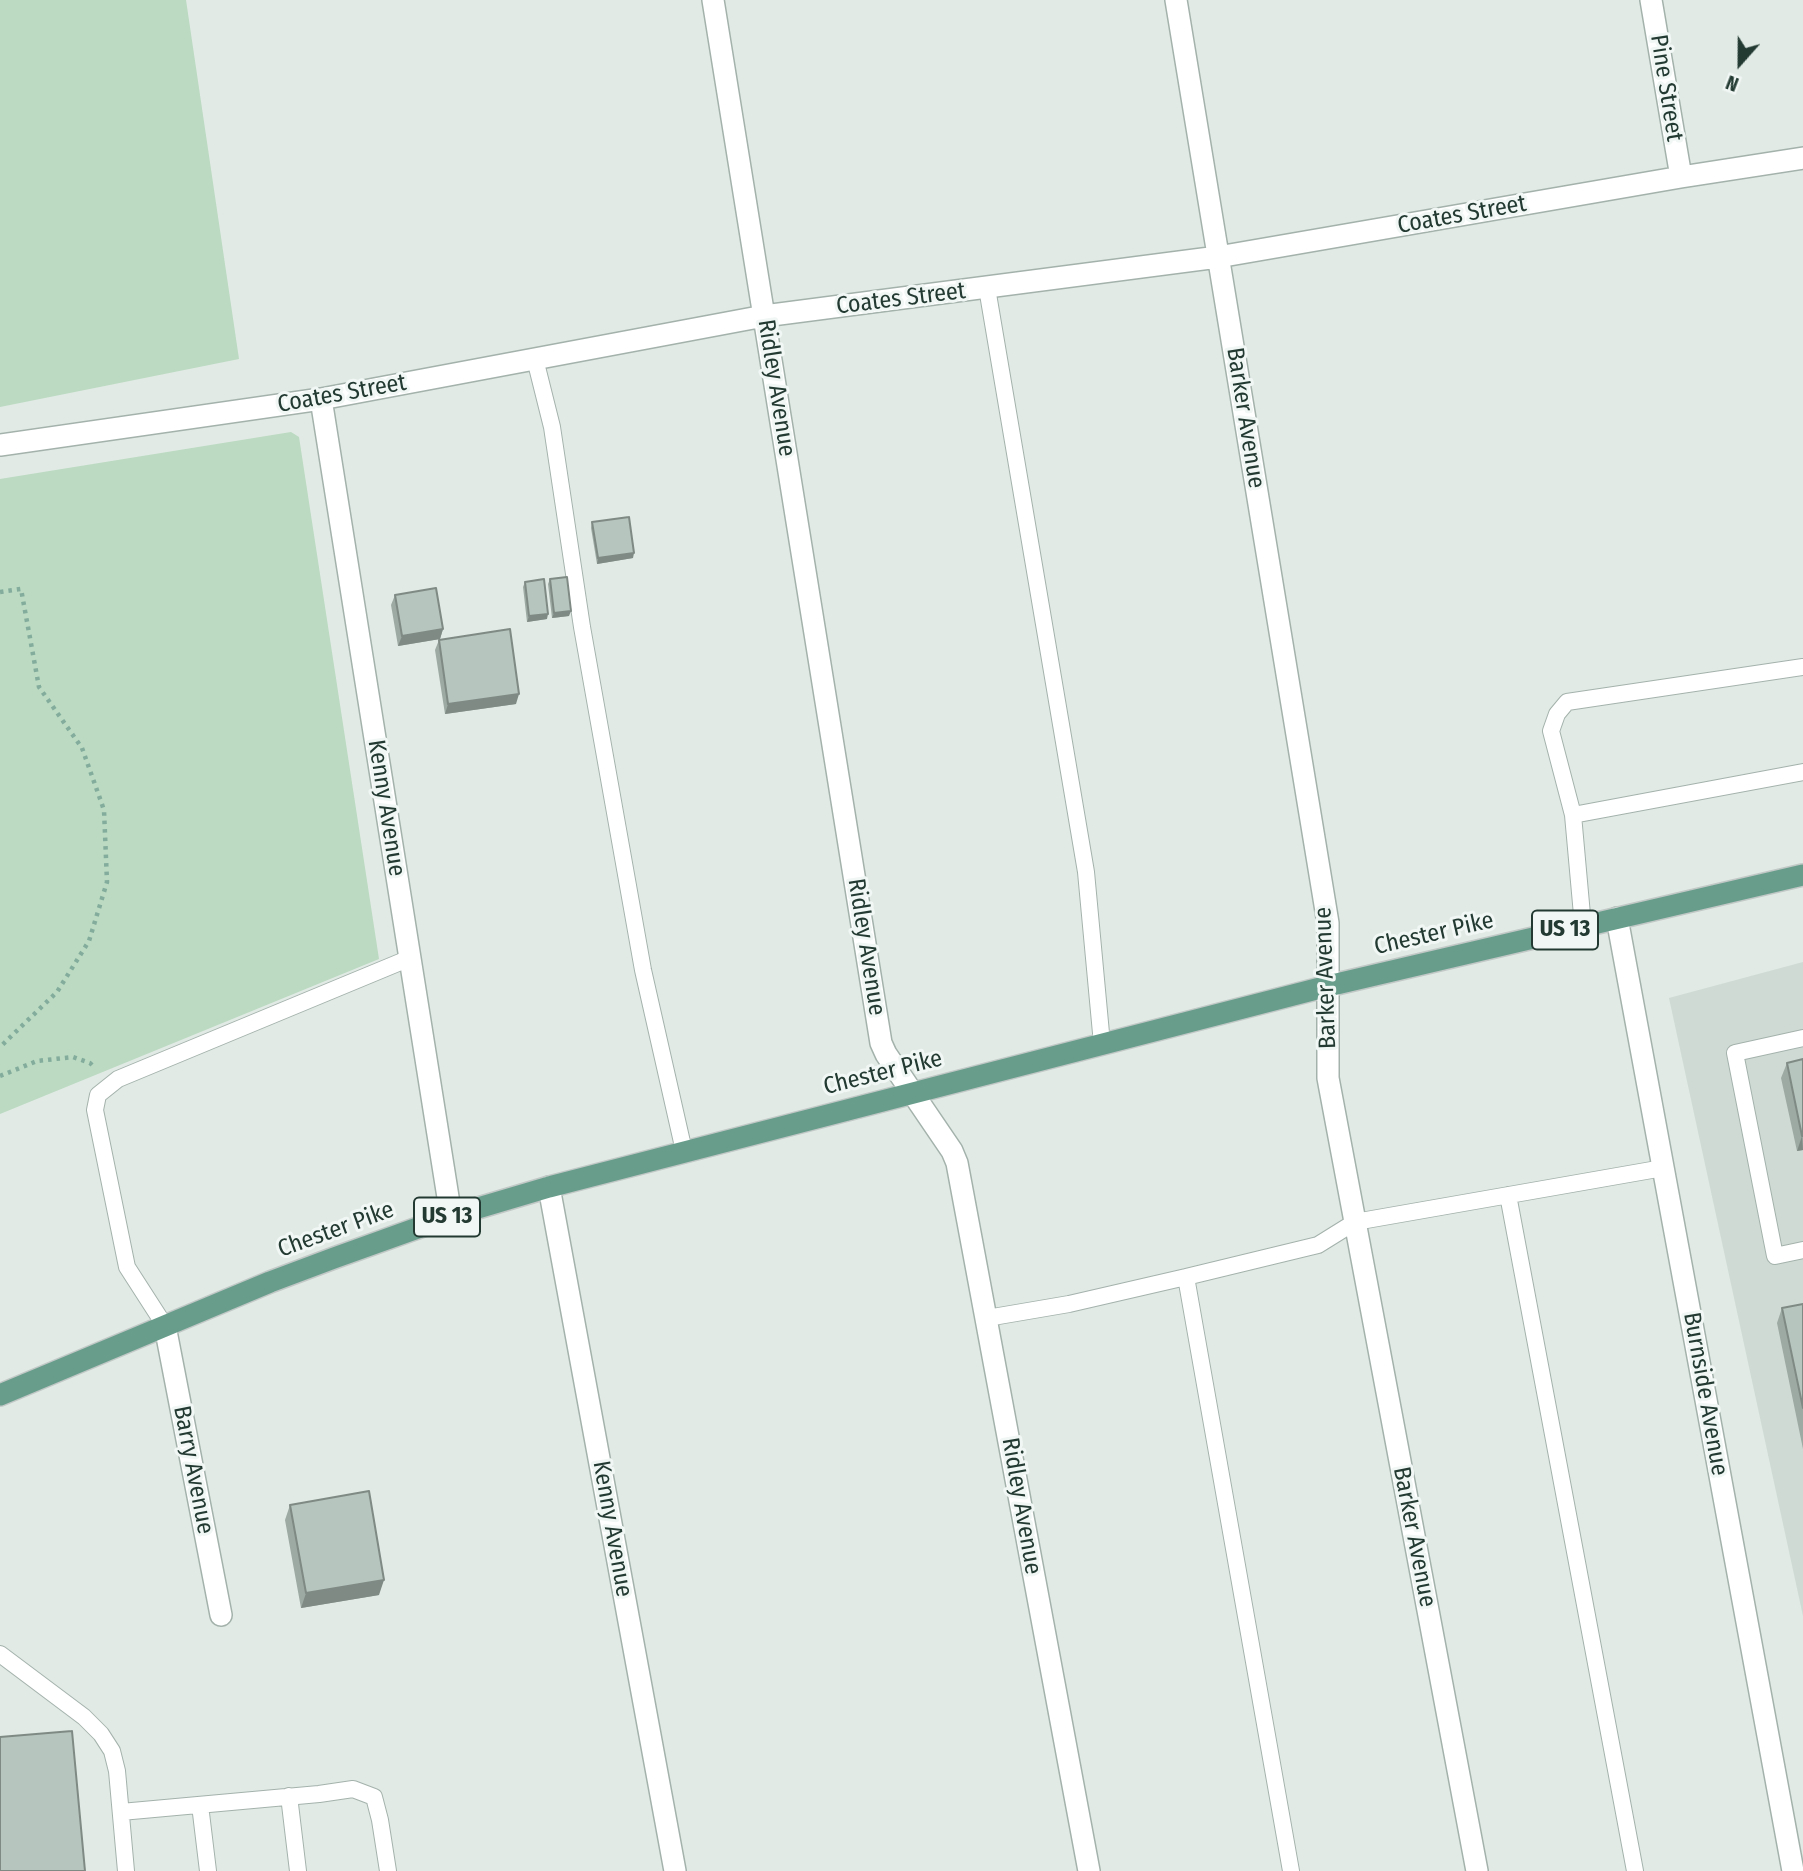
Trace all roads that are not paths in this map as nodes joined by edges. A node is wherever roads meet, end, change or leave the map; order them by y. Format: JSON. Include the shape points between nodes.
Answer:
{"nodes":[{"id":1,"x":713,"y":0,"type":"edge"},
{"id":2,"x":1176,"y":0,"type":"edge"},
{"id":3,"x":1651,"y":0,"type":"edge"},
{"id":4,"x":1803,"y":158,"type":"edge"},
{"id":5,"x":1681,"y":177,"type":"junction"},
{"id":6,"x":1219,"y":257,"type":"junction"},
{"id":7,"x":987,"y":288,"type":"junction"},
{"id":8,"x":764,"y":316,"type":"junction"},
{"id":9,"x":535,"y":359,"type":"junction"},
{"id":10,"x":321,"y":399,"type":"junction"},
{"id":11,"x":0,"y":445,"type":"edge"},
{"id":12,"x":1803,"y":667,"type":"edge"},
{"id":13,"x":1803,"y":772,"type":"edge"},
{"id":14,"x":1573,"y":815,"type":"junction"},
{"id":15,"x":1803,"y":875,"type":"edge"},
{"id":16,"x":1617,"y":918,"type":"junction"},
{"id":17,"x":1583,"y":926,"type":"junction"},
{"id":18,"x":410,"y":958,"type":"junction"},
{"id":19,"x":1328,"y":986,"type":"junction"},
{"id":20,"x":1803,"y":1038,"type":"edge"},
{"id":21,"x":1102,"y":1044,"type":"junction"},
{"id":22,"x":912,"y":1093,"type":"junction"},
{"id":23,"x":684,"y":1151,"type":"junction"},
{"id":24,"x":1664,"y":1168,"type":"junction"},
{"id":25,"x":549,"y":1186,"type":"junction"},
{"id":26,"x":1508,"y":1195,"type":"junction"},
{"id":27,"x":451,"y":1216,"type":"junction"},
{"id":28,"x":1355,"y":1222,"type":"junction"},
{"id":29,"x":1803,"y":1250,"type":"edge"},
{"id":30,"x":1185,"y":1277,"type":"junction"},
{"id":31,"x":986,"y":1318,"type":"junction"},
{"id":32,"x":165,"y":1326,"type":"junction"},
{"id":33,"x":0,"y":1395,"type":"edge"},
{"id":34,"x":221,"y":1615,"type":"dead end"},
{"id":35,"x":0,"y":1654,"type":"edge"},
{"id":36,"x":289,"y":1796,"type":"junction"},
{"id":37,"x":200,"y":1805,"type":"junction"},
{"id":38,"x":121,"y":1812,"type":"junction"},
{"id":39,"x":126,"y":1871,"type":"edge"},
{"id":40,"x":208,"y":1871,"type":"edge"},
{"id":41,"x":298,"y":1871,"type":"edge"},
{"id":42,"x":388,"y":1871,"type":"edge"},
{"id":43,"x":675,"y":1871,"type":"edge"},
{"id":44,"x":1089,"y":1871,"type":"edge"},
{"id":45,"x":1291,"y":1871,"type":"edge"},
{"id":46,"x":1477,"y":1871,"type":"edge"},
{"id":47,"x":1635,"y":1871,"type":"edge"},
{"id":48,"x":1793,"y":1871,"type":"edge"}],
"edges":[{"from":1,"to":8,"type":"street","name":"Ridley Avenue"},
{"from":2,"to":6,"type":"street","name":"Barker Avenue"},
{"from":3,"to":5,"type":"street","name":"Pine Street"},
{"from":4,"to":5,"type":"street","name":"Coates Street"},
{"from":5,"to":6,"type":"street","name":"Coates Street"},
{"from":6,"to":7,"type":"street","name":"Coates Street"},
{"from":6,"to":19,"type":"street","name":"Barker Avenue","via":[[1328,923]]},
{"from":7,"to":8,"type":"street","name":"Coates Street"},
{"from":7,"to":21,"type":"lane","via":[[1086,872]]},
{"from":8,"to":9,"type":"street","name":"Coates Street"},
{"from":8,"to":22,"type":"street","name":"Ridley Avenue","via":[[881,1043]]},
{"from":9,"to":10,"type":"street","name":"Coates Street"},
{"from":9,"to":23,"type":"lane","via":[[552,427],[643,970]]},
{"from":10,"to":11,"type":"street","name":"Coates Street"},
{"from":10,"to":18,"type":"street","name":"Kenny Avenue"},
{"from":12,"to":14,"type":"lane","via":[[1567,702],[1551,731]]},
{"from":13,"to":14,"type":"lane"},
{"from":14,"to":17,"type":"lane"},
{"from":15,"to":16,"type":"main road","name":"Chester Pike","number":"US 13"},
{"from":16,"to":17,"type":"main road","name":"Chester Pike","number":"US 13"},
{"from":16,"to":24,"type":"street","name":"Burnside Avenue"},
{"from":17,"to":19,"type":"main road","name":"Chester Pike","number":"US 13"},
{"from":18,"to":27,"type":"street","name":"Kenny Avenue"},
{"from":18,"to":32,"type":"lane","via":[[118,1079],[98,1095],[95,1110],[127,1267]]},
{"from":19,"to":21,"type":"main road","name":"Chester Pike","number":"US 13"},
{"from":19,"to":28,"type":"street","name":"Barker Avenue","via":[[1328,1078]]},
{"from":20,"to":29,"type":"lane","via":[[1735,1053],[1775,1256]]},
{"from":21,"to":22,"type":"main road","name":"Chester Pike","number":"US 13"},
{"from":22,"to":23,"type":"main road","name":"Chester Pike","number":"US 13"},
{"from":22,"to":31,"type":"street","name":"Ridley Avenue","via":[[957,1163]]},
{"from":23,"to":25,"type":"main road","name":"Chester Pike","number":"US 13"},
{"from":24,"to":26,"type":"lane"},
{"from":24,"to":48,"type":"street","name":"Burnside Avenue"},
{"from":25,"to":27,"type":"main road","name":"Chester Pike","number":"US 13"},
{"from":25,"to":43,"type":"street","name":"Kenny Avenue"},
{"from":26,"to":28,"type":"lane"},
{"from":26,"to":47,"type":"lane"},
{"from":27,"to":32,"type":"main road","name":"Chester Pike","number":"US 13","via":[[321,1262]]},
{"from":28,"to":30,"type":"lane","via":[[1318,1245]]},
{"from":28,"to":46,"type":"street","name":"Barker Avenue"},
{"from":30,"to":31,"type":"lane"},
{"from":30,"to":45,"type":"lane"},
{"from":31,"to":44,"type":"street","name":"Ridley Avenue"},
{"from":32,"to":33,"type":"main road","name":"Chester Pike","number":"US 13"},
{"from":32,"to":34,"type":"street","name":"Barry Avenue"},
{"from":35,"to":38,"type":"lane","via":[[101,1734],[112,1751]]},
{"from":36,"to":37,"type":"lane"},
{"from":36,"to":41,"type":"lane"},
{"from":36,"to":42,"type":"lane","via":[[353,1788],[374,1797]]},
{"from":37,"to":38,"type":"lane"},
{"from":37,"to":40,"type":"lane"},
{"from":38,"to":39,"type":"lane"}]}
